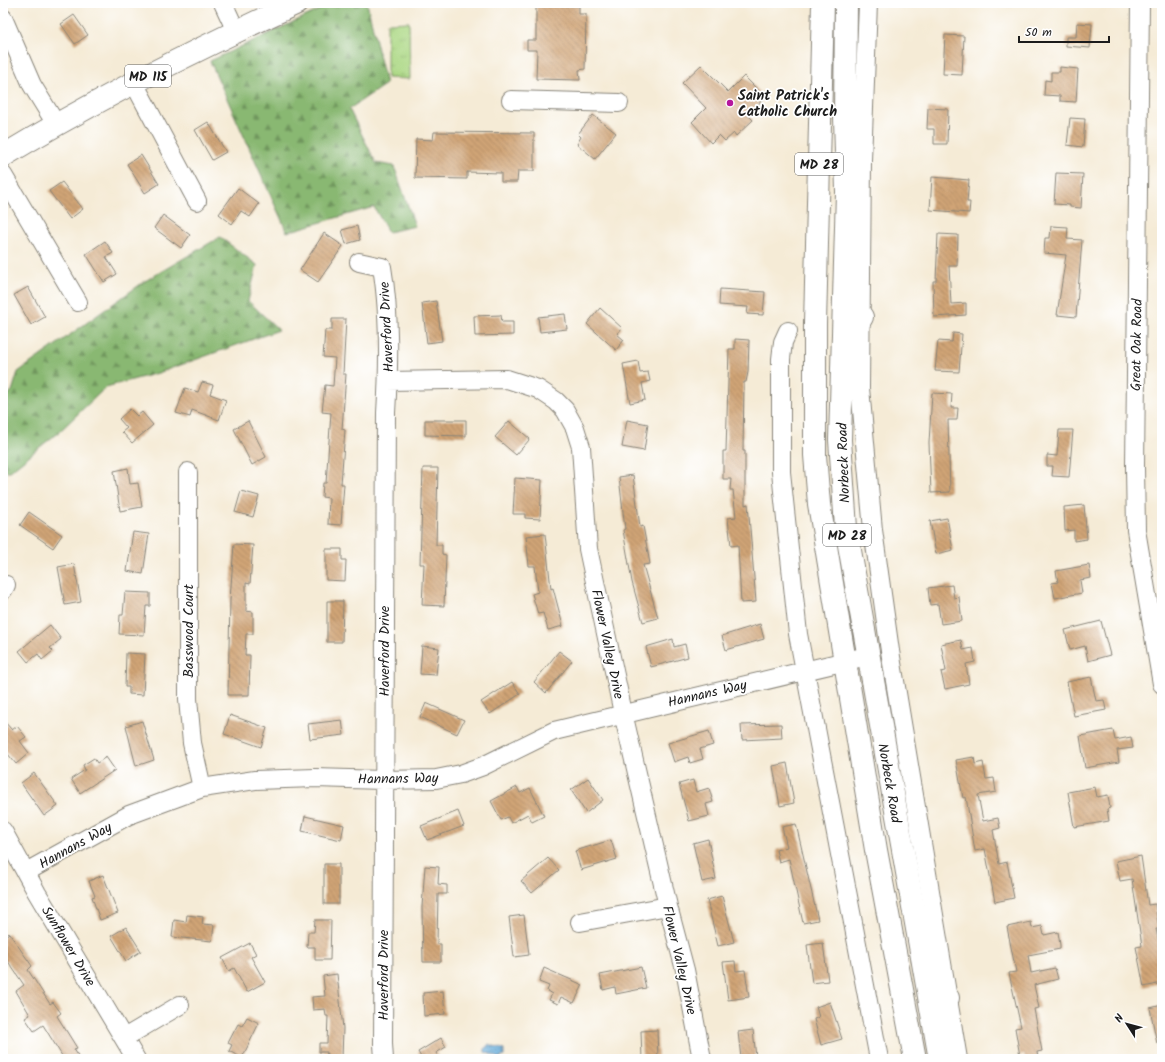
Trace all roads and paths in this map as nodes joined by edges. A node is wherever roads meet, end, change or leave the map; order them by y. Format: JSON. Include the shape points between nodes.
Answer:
{"nodes":[{"id":1,"x":223,"y":3,"type":"edge"},
{"id":2,"x":297,"y":3,"type":"edge"},
{"id":3,"x":846,"y":3,"type":"edge"},
{"id":4,"x":868,"y":3,"type":"edge"},
{"id":5,"x":1140,"y":3,"type":"edge"},
{"id":6,"x":823,"y":13,"type":"edge"},
{"id":7,"x":3,"y":18,"type":"edge"},
{"id":8,"x":236,"y":31,"type":"junction"},
{"id":9,"x":134,"y":83,"type":"junction"},
{"id":10,"x":511,"y":100,"type":"dead end"},
{"id":11,"x":619,"y":103,"type":"dead end"},
{"id":12,"x":56,"y":124,"type":"junction"},
{"id":13,"x":845,"y":127,"type":"junction"},
{"id":14,"x":3,"y":156,"type":"edge"},
{"id":15,"x":862,"y":160,"type":"junction"},
{"id":16,"x":3,"y":175,"type":"edge"},
{"id":17,"x":197,"y":201,"type":"dead end"},
{"id":18,"x":359,"y":262,"type":"dead end"},
{"id":19,"x":78,"y":302,"type":"dead end"},
{"id":20,"x":862,"y":317,"type":"junction"},
{"id":21,"x":788,"y":331,"type":"dead end"},
{"id":22,"x":388,"y":381,"type":"junction"},
{"id":23,"x":842,"y":390,"type":"junction"},
{"id":24,"x":188,"y":472,"type":"dead end"},
{"id":25,"x":867,"y":656,"type":"junction"},
{"id":26,"x":844,"y":662,"type":"junction"},
{"id":27,"x":806,"y":670,"type":"junction"},
{"id":28,"x":1162,"y":684,"type":"edge"},
{"id":29,"x":623,"y":713,"type":"junction"},
{"id":30,"x":383,"y":780,"type":"junction"},
{"id":31,"x":202,"y":788,"type":"junction"},
{"id":32,"x":3,"y":831,"type":"edge"},
{"id":33,"x":26,"y":872,"type":"junction"},
{"id":34,"x":668,"y":906,"type":"junction"},
{"id":35,"x":580,"y":922,"type":"dead end"},
{"id":36,"x":926,"y":983,"type":"junction"},
{"id":37,"x":948,"y":998,"type":"junction"},
{"id":38,"x":180,"y":1005,"type":"dead end"},
{"id":39,"x":124,"y":1038,"type":"junction"},
{"id":40,"x":136,"y":1059,"type":"edge"},
{"id":41,"x":384,"y":1059,"type":"edge"},
{"id":42,"x":702,"y":1059,"type":"edge"},
{"id":43,"x":880,"y":1059,"type":"edge"},
{"id":44,"x":914,"y":1059,"type":"edge"},
{"id":45,"x":940,"y":1059,"type":"edge"},
{"id":46,"x":958,"y":1059,"type":"edge"}],
"edges":[{"from":1,"to":8,"type":"street"},
{"from":2,"to":8,"type":"main road","number":"MD 115"},
{"from":3,"to":13,"type":"main road","name":"Norbeck Road","number":"MD 28"},
{"from":4,"to":15,"type":"street"},
{"from":5,"to":28,"type":"street","name":"Great Oak Road","via":[[1136,530]]},
{"from":6,"to":13,"type":"main road","via":[[832,35],[834,105]]},
{"from":6,"to":26,"type":"main road","name":"Norbeck Road","number":"MD 28","via":[[815,454],[819,504]]},
{"from":7,"to":12,"type":"street","via":[[32,85]]},
{"from":8,"to":9,"type":"main road","number":"MD 115"},
{"from":9,"to":12,"type":"main road","number":"MD 115"},
{"from":9,"to":17,"type":"street"},
{"from":10,"to":11,"type":"street"},
{"from":12,"to":14,"type":"main road","number":"MD 115"},
{"from":13,"to":15,"type":"main road"},
{"from":13,"to":23,"type":"main road","name":"Norbeck Road","number":"MD 28"},
{"from":15,"to":20,"type":"street"},
{"from":16,"to":19,"type":"street"},
{"from":18,"to":22,"type":"street","name":"Haverford Drive","via":[[382,267],[387,299]]},
{"from":20,"to":23,"type":"main road","via":[[852,334]]},
{"from":20,"to":37,"type":"street","via":[[860,388],[873,530],[890,651]]},
{"from":21,"to":27,"type":"street","via":[[782,342],[781,472],[798,634]]},
{"from":22,"to":29,"type":"street","name":"Flower Valley Drive","via":[[507,379],[538,389],[565,410],[582,448],[588,549]]},
{"from":22,"to":30,"type":"street","name":"Haverford Drive"},
{"from":23,"to":25,"type":"main road","name":"Norbeck Road","number":"MD 28","via":[[840,440],[846,528]]},
{"from":24,"to":31,"type":"street","name":"Basswood Court","via":[[188,699],[192,743]]},
{"from":25,"to":26,"type":"street","name":"Hannans Way"},
{"from":25,"to":36,"type":"main road","name":"Norbeck Road","number":"MD 28"},
{"from":26,"to":27,"type":"street","name":"Hannans Way"},
{"from":26,"to":44,"type":"main road","name":"Norbeck Road","number":"MD 28"},
{"from":27,"to":29,"type":"street","name":"Hannans Way"},
{"from":27,"to":43,"type":"street"},
{"from":29,"to":30,"type":"street","name":"Hannans Way","via":[[554,731],[462,774],[436,779]]},
{"from":29,"to":34,"type":"street","name":"Flower Valley Drive"},
{"from":30,"to":31,"type":"street","name":"Hannans Way","via":[[255,780]]},
{"from":30,"to":41,"type":"street","name":"Haverford Drive"},
{"from":31,"to":33,"type":"street","name":"Hannans Way","via":[[129,815]]},
{"from":32,"to":33,"type":"street","name":"Sunflower Drive"},
{"from":33,"to":39,"type":"street","name":"Sunflower Drive"},
{"from":34,"to":35,"type":"street"},
{"from":34,"to":42,"type":"street","name":"Flower Valley Drive","via":[[685,970]]},
{"from":36,"to":37,"type":"main road"},
{"from":36,"to":45,"type":"main road","name":"Norbeck Road","number":"MD 28"},
{"from":37,"to":46,"type":"street"},
{"from":38,"to":39,"type":"street"},
{"from":39,"to":40,"type":"street","name":"Sunflower Drive"}]}
